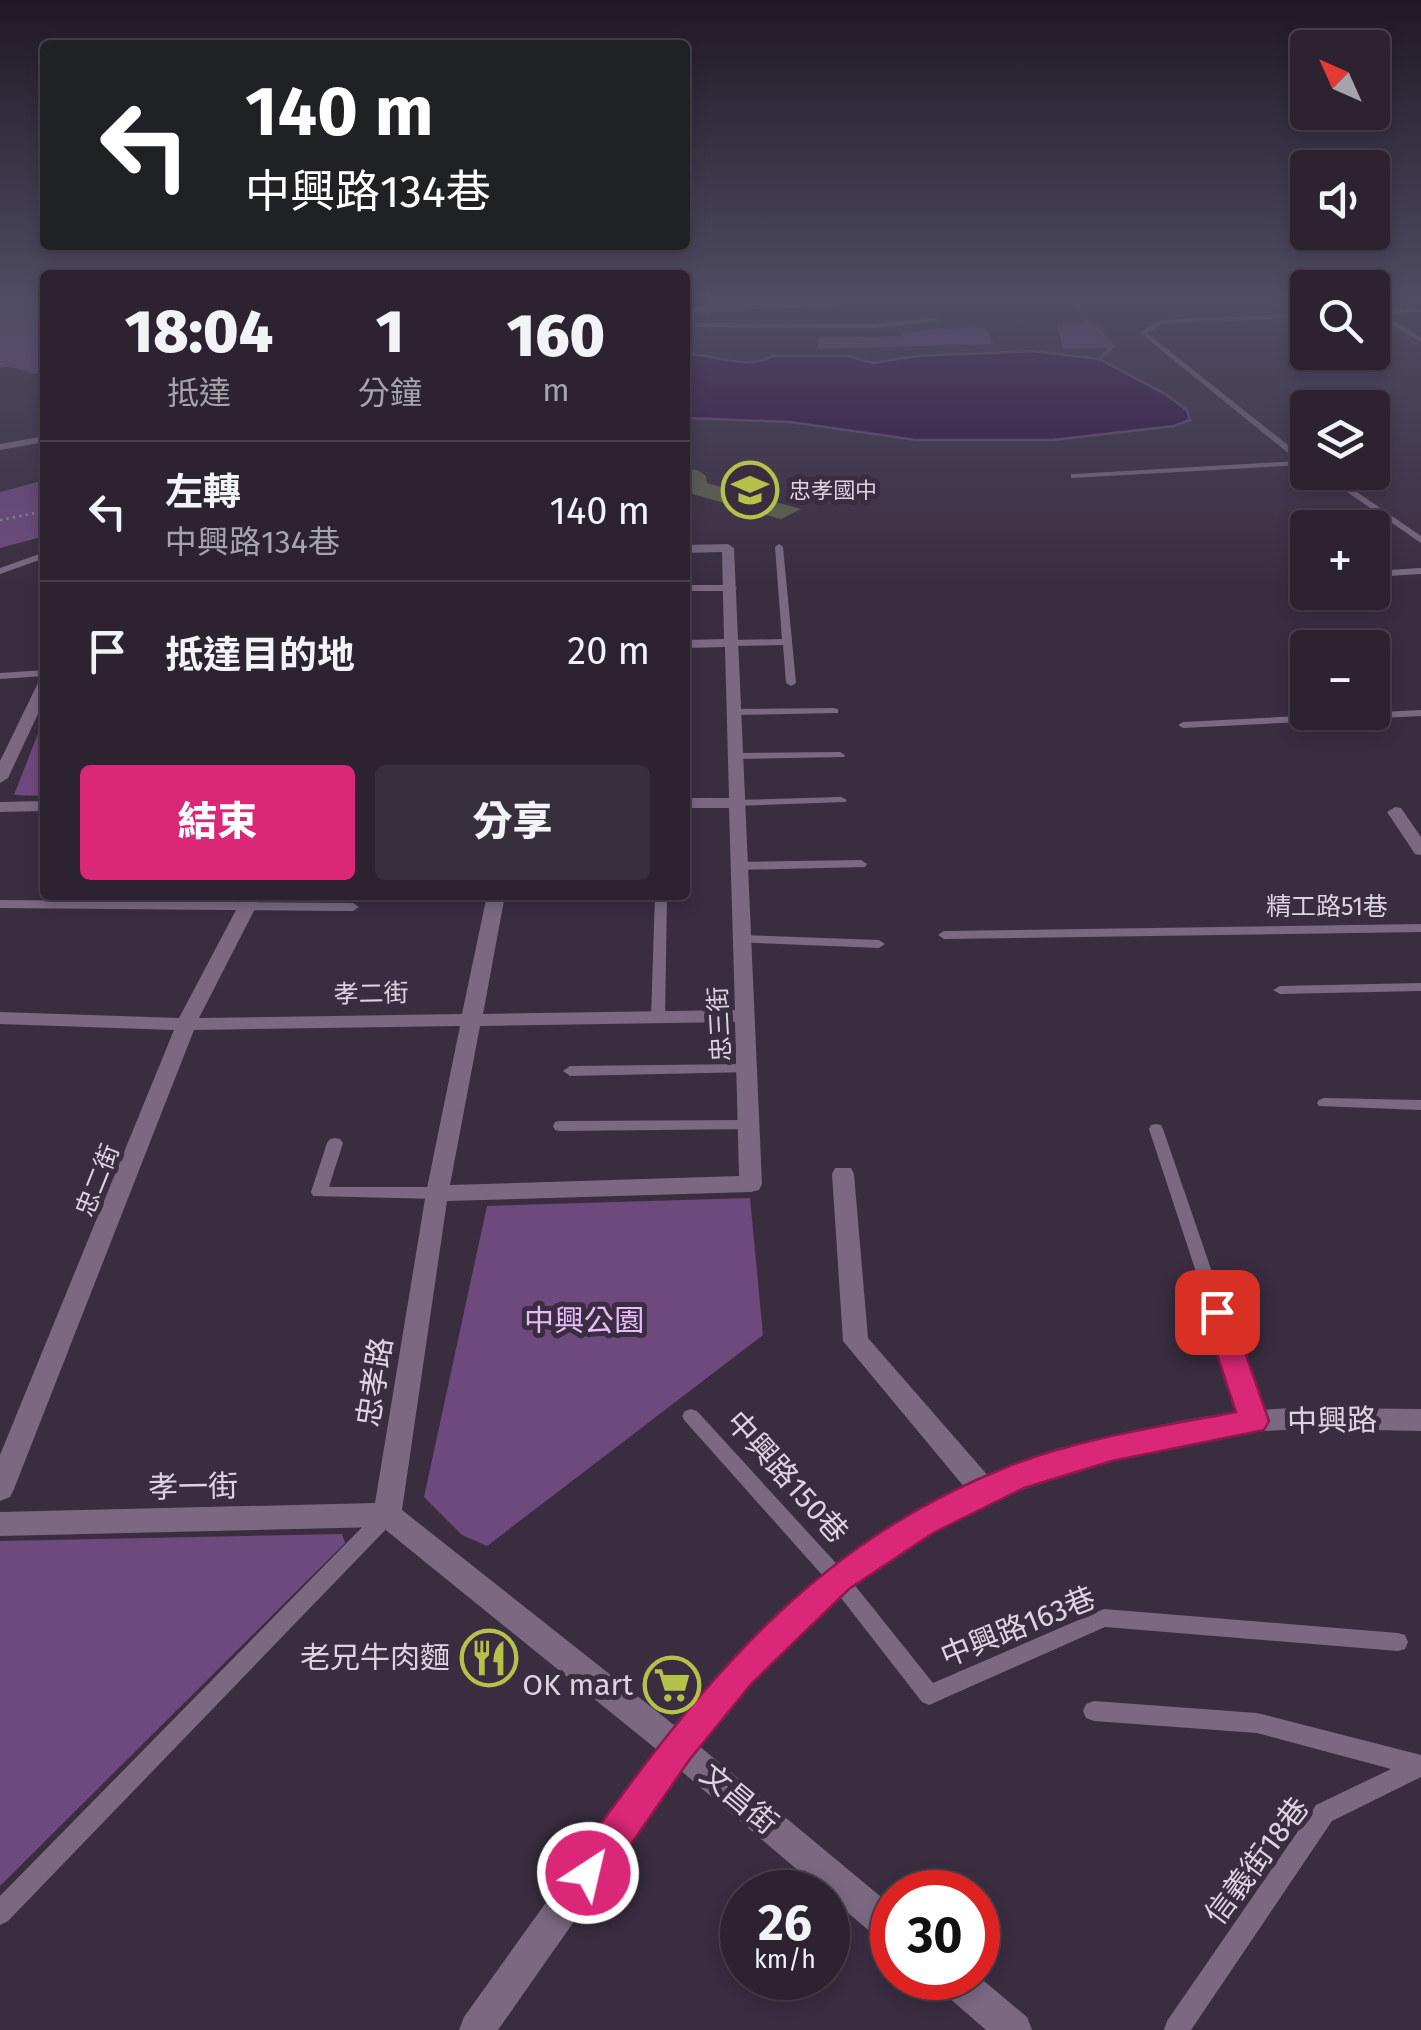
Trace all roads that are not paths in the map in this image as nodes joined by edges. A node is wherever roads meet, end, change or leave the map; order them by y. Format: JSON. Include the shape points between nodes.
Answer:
{"nodes":[{"id":1,"x":1219,"y":395,"type":"edge"},
{"id":2,"x":40,"y":439,"type":"edge"},
{"id":3,"x":2,"y":444,"type":"edge"},
{"id":4,"x":1290,"y":452,"type":"edge"},
{"id":5,"x":1290,"y":465,"type":"edge"},
{"id":6,"x":1074,"y":476,"type":"dead end"},
{"id":7,"x":1348,"y":490,"type":"edge"},
{"id":8,"x":1421,"y":540,"type":"edge"},
{"id":9,"x":779,"y":547,"type":"dead end"},
{"id":10,"x":690,"y":548,"type":"edge"},
{"id":11,"x":40,"y":557,"type":"edge"},
{"id":12,"x":0,"y":571,"type":"edge"},
{"id":13,"x":1421,"y":571,"type":"edge"},
{"id":14,"x":1390,"y":573,"type":"edge"},
{"id":15,"x":690,"y":588,"type":"edge"},
{"id":16,"x":732,"y":588,"type":"junction"},
{"id":17,"x":786,"y":642,"type":"junction"},
{"id":18,"x":690,"y":644,"type":"edge"},
{"id":19,"x":733,"y":644,"type":"junction"},
{"id":20,"x":40,"y":673,"type":"edge"},
{"id":21,"x":0,"y":676,"type":"edge"},
{"id":22,"x":791,"y":684,"type":"dead end"},
{"id":23,"x":40,"y":693,"type":"edge"},
{"id":24,"x":834,"y":711,"type":"dead end"},
{"id":25,"x":734,"y":712,"type":"junction"},
{"id":26,"x":1421,"y":713,"type":"edge"},
{"id":27,"x":1183,"y":725,"type":"dead end"},
{"id":28,"x":840,"y":755,"type":"dead end"},
{"id":29,"x":734,"y":756,"type":"junction"},
{"id":30,"x":0,"y":776,"type":"edge"},
{"id":31,"x":841,"y":800,"type":"dead end"},
{"id":32,"x":690,"y":803,"type":"edge"},
{"id":33,"x":735,"y":803,"type":"junction"},
{"id":34,"x":40,"y":806,"type":"edge"},
{"id":35,"x":0,"y":807,"type":"edge"},
{"id":36,"x":1396,"y":812,"type":"dead end"},
{"id":37,"x":1421,"y":850,"type":"edge"},
{"id":38,"x":862,"y":864,"type":"dead end"},
{"id":39,"x":737,"y":866,"type":"junction"},
{"id":40,"x":251,"y":900,"type":"edge"},
{"id":41,"x":495,"y":900,"type":"edge"},
{"id":42,"x":662,"y":900,"type":"edge"},
{"id":43,"x":0,"y":904,"type":"edge"},
{"id":44,"x":353,"y":907,"type":"dead end"},
{"id":45,"x":1421,"y":928,"type":"edge"},
{"id":46,"x":944,"y":935,"type":"dead end"},
{"id":47,"x":740,"y":939,"type":"junction"},
{"id":48,"x":879,"y":944,"type":"dead end"},
{"id":49,"x":1421,"y":987,"type":"edge"},
{"id":50,"x":1280,"y":990,"type":"dead end"},
{"id":51,"x":743,"y":1016,"type":"junction"},
{"id":52,"x":0,"y":1018,"type":"edge"},
{"id":53,"x":658,"y":1018,"type":"junction"},
{"id":54,"x":470,"y":1019,"type":"junction"},
{"id":55,"x":186,"y":1024,"type":"junction"},
{"id":56,"x":746,"y":1068,"type":"junction"},
{"id":57,"x":570,"y":1071,"type":"dead end"},
{"id":58,"x":1324,"y":1103,"type":"dead end"},
{"id":59,"x":1421,"y":1105,"type":"edge"},
{"id":60,"x":748,"y":1125,"type":"junction"},
{"id":61,"x":560,"y":1126,"type":"dead end"},
{"id":62,"x":1156,"y":1129,"type":"dead end"},
{"id":63,"x":335,"y":1142,"type":"dead end"},
{"id":64,"x":843,"y":1174,"type":"dead end"},
{"id":65,"x":437,"y":1193,"type":"junction"},
{"id":66,"x":691,"y":1416,"type":"dead end"},
{"id":67,"x":1421,"y":1420,"type":"edge"},
{"id":68,"x":1254,"y":1421,"type":"junction"},
{"id":69,"x":0,"y":1490,"type":"edge"},
{"id":70,"x":985,"y":1492,"type":"junction"},
{"id":71,"x":388,"y":1515,"type":"junction"},
{"id":72,"x":0,"y":1524,"type":"edge"},
{"id":73,"x":838,"y":1579,"type":"junction"},
{"id":74,"x":1398,"y":1642,"type":"dead end"},
{"id":75,"x":1094,"y":1711,"type":"dead end"},
{"id":76,"x":677,"y":1747,"type":"junction"},
{"id":77,"x":1421,"y":1766,"type":"edge"},
{"id":78,"x":870,"y":1909,"type":"edge"},
{"id":79,"x":0,"y":1912,"type":"edge"},
{"id":80,"x":978,"y":2000,"type":"edge"},
{"id":81,"x":477,"y":2030,"type":"edge"},
{"id":82,"x":1014,"y":2030,"type":"edge"},
{"id":83,"x":1176,"y":2030,"type":"edge"}],
"edges":[{"from":1,"to":4,"type":"lane"},
{"from":2,"to":3,"type":"street"},
{"from":5,"to":6,"type":"lane"},
{"from":7,"to":8,"type":"lane"},
{"from":9,"to":17,"type":"lane"},
{"from":10,"to":16,"type":"street","name":"忠三街","via":[[728,548]]},
{"from":11,"to":12,"type":"lane"},
{"from":13,"to":14,"type":"lane"},
{"from":15,"to":16,"type":"lane"},
{"from":16,"to":19,"type":"street","name":"忠三街"},
{"from":17,"to":19,"type":"lane"},
{"from":17,"to":22,"type":"lane"},
{"from":18,"to":19,"type":"street"},
{"from":19,"to":25,"type":"street","name":"忠三街"},
{"from":20,"to":21,"type":"lane"},
{"from":23,"to":30,"type":"street"},
{"from":24,"to":25,"type":"lane"},
{"from":25,"to":29,"type":"street","name":"忠三街"},
{"from":26,"to":27,"type":"lane"},
{"from":28,"to":29,"type":"lane"},
{"from":29,"to":33,"type":"street","name":"忠三街"},
{"from":31,"to":33,"type":"lane"},
{"from":32,"to":33,"type":"street"},
{"from":33,"to":39,"type":"street","name":"忠三街"},
{"from":34,"to":35,"type":"street"},
{"from":36,"to":37,"type":"street"},
{"from":38,"to":39,"type":"lane"},
{"from":39,"to":47,"type":"street","name":"忠三街"},
{"from":40,"to":43,"type":"lane"},
{"from":40,"to":44,"type":"lane"},
{"from":40,"to":55,"type":"street","name":"忠二街"},
{"from":41,"to":54,"type":"street","name":"忠孝路"},
{"from":42,"to":53,"type":"lane"},
{"from":45,"to":46,"type":"lane","name":"精工路51巷"},
{"from":47,"to":48,"type":"lane"},
{"from":47,"to":51,"type":"street","name":"忠三街"},
{"from":49,"to":50,"type":"lane"},
{"from":51,"to":53,"type":"street","name":"孝二街"},
{"from":51,"to":56,"type":"street","name":"忠三街"},
{"from":52,"to":55,"type":"street","name":"孝二街"},
{"from":53,"to":54,"type":"street","name":"孝二街"},
{"from":54,"to":55,"type":"street","name":"孝二街"},
{"from":54,"to":65,"type":"street","name":"忠孝路"},
{"from":55,"to":69,"type":"street","name":"忠二街"},
{"from":56,"to":57,"type":"lane"},
{"from":56,"to":60,"type":"street","name":"忠三街"},
{"from":58,"to":59,"type":"lane"},
{"from":60,"to":61,"type":"lane"},
{"from":60,"to":65,"type":"street","name":"忠三街","via":[[751,1184]]},
{"from":62,"to":68,"type":"lane"},
{"from":63,"to":65,"type":"lane","via":[[318,1192]]},
{"from":64,"to":70,"type":"street","via":[[856,1341]]},
{"from":65,"to":71,"type":"street","name":"忠孝路"},
{"from":66,"to":73,"type":"lane","name":"中興路150巷"},
{"from":67,"to":68,"type":"street","name":"中興路"},
{"from":68,"to":70,"type":"street","name":"中興路","via":[[1112,1448]]},
{"from":70,"to":73,"type":"street","name":"中興路","via":[[921,1524]]},
{"from":71,"to":72,"type":"street","name":"孝一街"},
{"from":71,"to":76,"type":"street"},
{"from":71,"to":79,"type":"lane"},
{"from":73,"to":74,"type":"lane","name":"中興路163巷","via":[[929,1695],[1104,1618]]},
{"from":73,"to":76,"type":"street","name":"中興路","via":[[740,1672]]},
{"from":75,"to":77,"type":"lane","via":[[1256,1723]]},
{"from":76,"to":78,"type":"street","name":"文昌街"},
{"from":76,"to":81,"type":"street","name":"中興路"},
{"from":77,"to":83,"type":"lane","name":"信義街18巷","via":[[1324,1813]]},
{"from":80,"to":82,"type":"street"}]}
